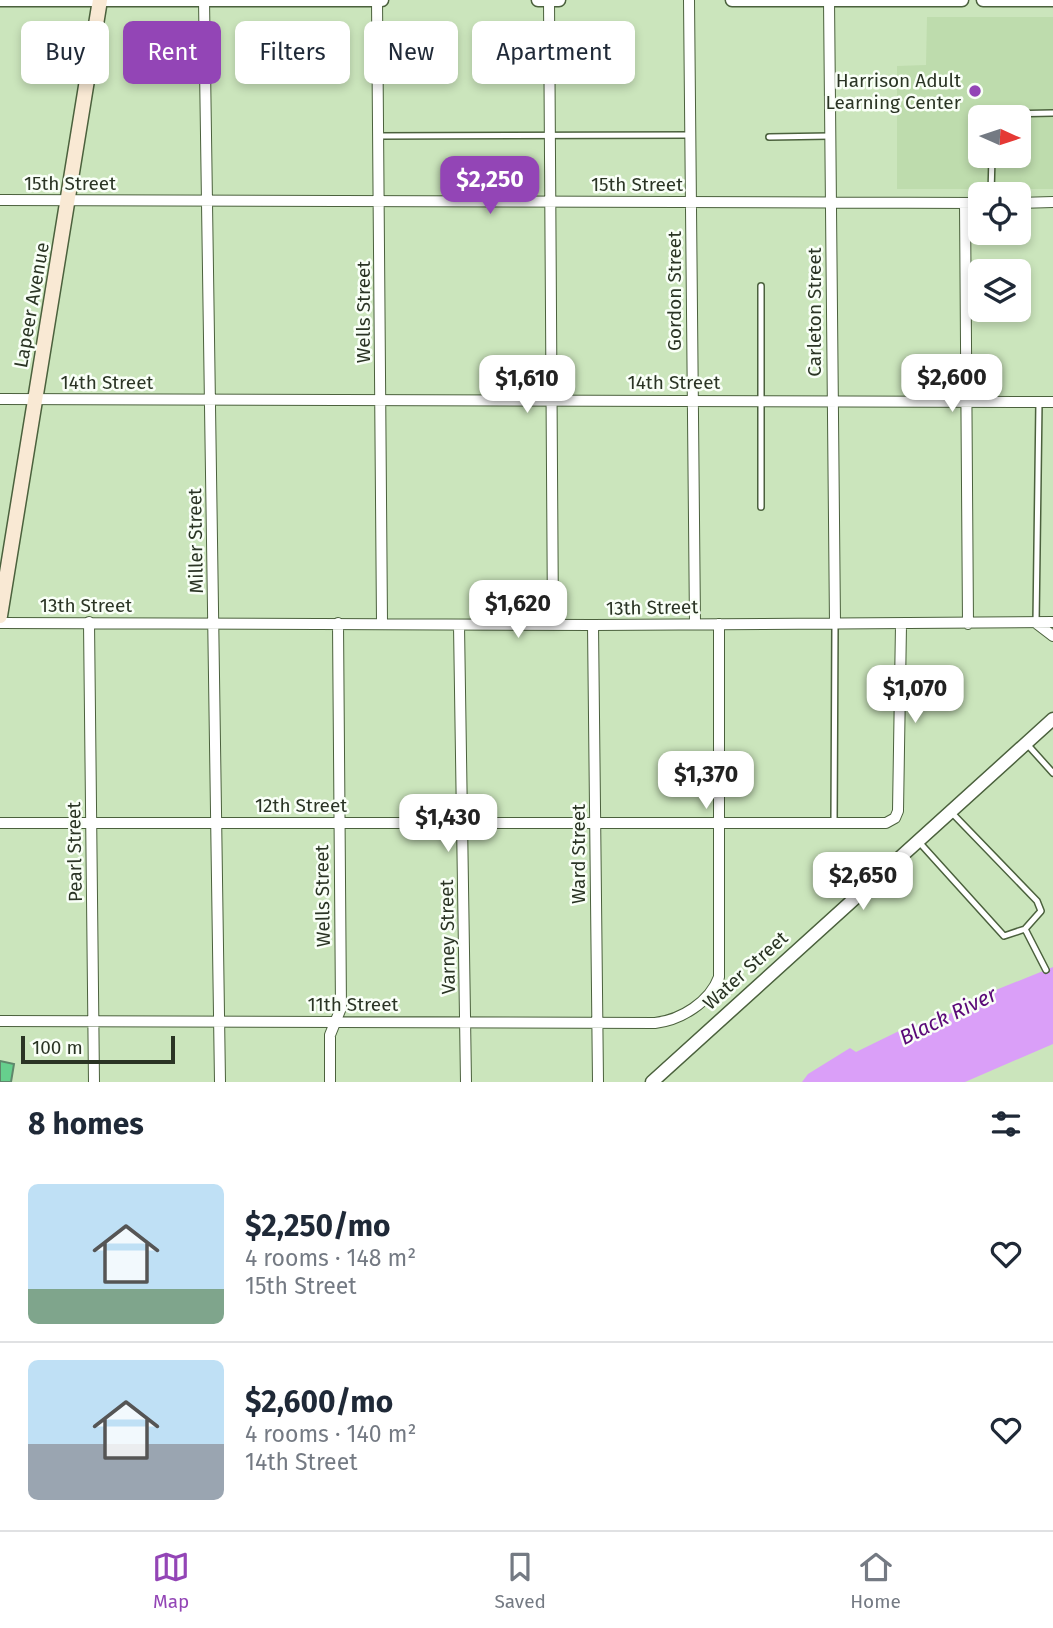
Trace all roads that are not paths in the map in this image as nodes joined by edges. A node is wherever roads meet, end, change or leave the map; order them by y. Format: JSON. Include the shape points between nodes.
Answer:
{"nodes":[{"id":1,"x":0,"y":0,"type":"edge"},
{"id":2,"x":99,"y":0,"type":"edge"},
{"id":3,"x":204,"y":0,"type":"edge"},
{"id":4,"x":379,"y":0,"type":"edge"},
{"id":5,"x":538,"y":0,"type":"edge"},
{"id":6,"x":549,"y":0,"type":"edge"},
{"id":7,"x":559,"y":0,"type":"edge"},
{"id":8,"x":689,"y":0,"type":"edge"},
{"id":9,"x":732,"y":0,"type":"edge"},
{"id":10,"x":962,"y":0,"type":"edge"},
{"id":11,"x":983,"y":0,"type":"edge"},
{"id":12,"x":1053,"y":0,"type":"edge"},
{"id":13,"x":829,"y":1,"type":"edge"},
{"id":14,"x":1031,"y":113,"type":"edge"},
{"id":15,"x":1053,"y":113,"type":"edge"},
{"id":16,"x":550,"y":134,"type":"junction"},
{"id":17,"x":690,"y":135,"type":"junction"},
{"id":18,"x":378,"y":136,"type":"junction"},
{"id":19,"x":830,"y":136,"type":"junction"},
{"id":20,"x":769,"y":137,"type":"dead end"},
{"id":21,"x":68,"y":200,"type":"junction"},
{"id":22,"x":379,"y":200,"type":"junction"},
{"id":23,"x":0,"y":201,"type":"edge"},
{"id":24,"x":207,"y":201,"type":"junction"},
{"id":25,"x":551,"y":201,"type":"junction"},
{"id":26,"x":691,"y":201,"type":"junction"},
{"id":27,"x":831,"y":202,"type":"junction"},
{"id":28,"x":1053,"y":202,"type":"edge"},
{"id":29,"x":965,"y":203,"type":"joint"},
{"id":30,"x":1031,"y":203,"type":"edge"},
{"id":31,"x":761,"y":286,"type":"dead end"},
{"id":32,"x":0,"y":399,"type":"edge"},
{"id":33,"x":35,"y":399,"type":"junction"},
{"id":34,"x":211,"y":399,"type":"junction"},
{"id":35,"x":553,"y":399,"type":"junction"},
{"id":36,"x":381,"y":400,"type":"junction"},
{"id":37,"x":692,"y":400,"type":"junction"},
{"id":38,"x":761,"y":400,"type":"junction"},
{"id":39,"x":832,"y":400,"type":"junction"},
{"id":40,"x":967,"y":401,"type":"junction"},
{"id":41,"x":1039,"y":402,"type":"junction"},
{"id":42,"x":1053,"y":402,"type":"edge"},
{"id":43,"x":761,"y":507,"type":"dead end"},
{"id":44,"x":0,"y":616,"type":"edge"},
{"id":45,"x":89,"y":622,"type":"junction"},
{"id":46,"x":1053,"y":622,"type":"edge"},
{"id":47,"x":0,"y":623,"type":"edge"},
{"id":48,"x":214,"y":623,"type":"junction"},
{"id":49,"x":338,"y":623,"type":"junction"},
{"id":50,"x":383,"y":623,"type":"junction"},
{"id":51,"x":1036,"y":623,"type":"junction"},
{"id":52,"x":695,"y":624,"type":"junction"},
{"id":53,"x":719,"y":624,"type":"junction"},
{"id":54,"x":835,"y":624,"type":"junction"},
{"id":55,"x":968,"y":624,"type":"junction"},
{"id":56,"x":459,"y":625,"type":"junction"},
{"id":57,"x":553,"y":625,"type":"junction"},
{"id":58,"x":593,"y":625,"type":"junction"},
{"id":59,"x":901,"y":625,"type":"junction"},
{"id":60,"x":1053,"y":636,"type":"edge"},
{"id":61,"x":1053,"y":719,"type":"edge"},
{"id":62,"x":1026,"y":744,"type":"junction"},
{"id":63,"x":1053,"y":773,"type":"edge"},
{"id":64,"x":949,"y":810,"type":"junction"},
{"id":65,"x":217,"y":822,"type":"junction"},
{"id":66,"x":339,"y":822,"type":"junction"},
{"id":67,"x":0,"y":823,"type":"edge"},
{"id":68,"x":92,"y":823,"type":"junction"},
{"id":69,"x":463,"y":823,"type":"junction"},
{"id":70,"x":595,"y":823,"type":"junction"},
{"id":71,"x":721,"y":823,"type":"junction"},
{"id":72,"x":835,"y":825,"type":"junction"},
{"id":73,"x":917,"y":840,"type":"junction"},
{"id":74,"x":1025,"y":929,"type":"junction"},
{"id":75,"x":1046,"y":970,"type":"dead end"},
{"id":76,"x":0,"y":1021,"type":"edge"},
{"id":77,"x":93,"y":1021,"type":"junction"},
{"id":78,"x":336,"y":1021,"type":"junction"},
{"id":79,"x":219,"y":1022,"type":"junction"},
{"id":80,"x":466,"y":1022,"type":"junction"},
{"id":81,"x":597,"y":1022,"type":"junction"},
{"id":82,"x":94,"y":1082,"type":"edge"},
{"id":83,"x":220,"y":1082,"type":"edge"},
{"id":84,"x":330,"y":1082,"type":"edge"},
{"id":85,"x":466,"y":1082,"type":"edge"},
{"id":86,"x":598,"y":1082,"type":"edge"},
{"id":87,"x":652,"y":1082,"type":"edge"}],
"edges":[{"from":1,"to":2,"type":"street"},
{"from":2,"to":3,"type":"street"},
{"from":2,"to":21,"type":"main road","name":"Lapeer Avenue"},
{"from":3,"to":4,"type":"street"},
{"from":3,"to":24,"type":"street","name":"Miller Street"},
{"from":4,"to":18,"type":"street","name":"Wells Street"},
{"from":5,"to":6,"type":"street"},
{"from":6,"to":7,"type":"street"},
{"from":6,"to":16,"type":"street"},
{"from":8,"to":17,"type":"street","name":"Gordon Street"},
{"from":9,"to":13,"type":"street"},
{"from":10,"to":13,"type":"street"},
{"from":11,"to":12,"type":"street"},
{"from":13,"to":19,"type":"street","name":"Carleton Street"},
{"from":14,"to":15,"type":"lane"},
{"from":16,"to":17,"type":"lane"},
{"from":16,"to":18,"type":"lane"},
{"from":16,"to":25,"type":"street"},
{"from":17,"to":26,"type":"street","name":"Gordon Street"},
{"from":18,"to":22,"type":"street","name":"Wells Street"},
{"from":19,"to":20,"type":"lane"},
{"from":19,"to":27,"type":"street","name":"Carleton Street"},
{"from":21,"to":23,"type":"street","name":"15th Street"},
{"from":21,"to":24,"type":"street","name":"15th Street"},
{"from":21,"to":33,"type":"main road","name":"Lapeer Avenue"},
{"from":22,"to":24,"type":"street","name":"15th Street"},
{"from":22,"to":25,"type":"street","name":"15th Street"},
{"from":22,"to":36,"type":"street","name":"Wells Street"},
{"from":24,"to":34,"type":"street","name":"Miller Street"},
{"from":25,"to":26,"type":"street","name":"15th Street"},
{"from":25,"to":35,"type":"street"},
{"from":26,"to":27,"type":"street","name":"15th Street"},
{"from":26,"to":37,"type":"street","name":"Gordon Street"},
{"from":27,"to":29,"type":"street","name":"15th Street"},
{"from":27,"to":39,"type":"street","name":"Carleton Street"},
{"from":28,"to":30,"type":"street"},
{"from":29,"to":40,"type":"street"},
{"from":31,"to":38,"type":"lane"},
{"from":32,"to":33,"type":"street","name":"14th Street"},
{"from":33,"to":34,"type":"street","name":"14th Street"},
{"from":33,"to":44,"type":"main road","name":"Lapeer Avenue"},
{"from":34,"to":36,"type":"street","name":"14th Street"},
{"from":34,"to":48,"type":"street","name":"Miller Street"},
{"from":35,"to":36,"type":"street","name":"14th Street"},
{"from":35,"to":37,"type":"street","name":"14th Street"},
{"from":35,"to":57,"type":"street"},
{"from":36,"to":50,"type":"street","name":"Wells Street"},
{"from":37,"to":38,"type":"street","name":"14th Street"},
{"from":37,"to":52,"type":"street","name":"Gordon Street"},
{"from":38,"to":39,"type":"street","name":"14th Street"},
{"from":38,"to":43,"type":"lane"},
{"from":39,"to":40,"type":"street","name":"14th Street"},
{"from":39,"to":54,"type":"street","name":"Carleton Street"},
{"from":40,"to":41,"type":"street","name":"14th Street"},
{"from":40,"to":55,"type":"street"},
{"from":41,"to":42,"type":"street","name":"14th Street"},
{"from":41,"to":51,"type":"lane"},
{"from":45,"to":47,"type":"street","name":"13th Street"},
{"from":45,"to":48,"type":"street","name":"13th Street"},
{"from":45,"to":68,"type":"street","name":"Pearl Street"},
{"from":46,"to":51,"type":"street","name":"13th Street"},
{"from":48,"to":49,"type":"street","name":"13th Street"},
{"from":48,"to":65,"type":"street","name":"Miller Street"},
{"from":49,"to":50,"type":"street","name":"13th Street"},
{"from":49,"to":66,"type":"street","name":"Wells Street"},
{"from":50,"to":56,"type":"street","name":"13th Street"},
{"from":51,"to":55,"type":"street","name":"13th Street"},
{"from":51,"to":60,"type":"street"},
{"from":52,"to":53,"type":"street","name":"13th Street"},
{"from":52,"to":58,"type":"street","name":"13th Street"},
{"from":53,"to":54,"type":"street","name":"13th Street"},
{"from":53,"to":71,"type":"street"},
{"from":54,"to":59,"type":"street","name":"13th Street"},
{"from":54,"to":72,"type":"lane"},
{"from":55,"to":59,"type":"street","name":"13th Street"},
{"from":56,"to":57,"type":"street","name":"13th Street"},
{"from":56,"to":69,"type":"street","name":"Varney Street"},
{"from":57,"to":58,"type":"street","name":"13th Street"},
{"from":58,"to":70,"type":"street","name":"Ward Street"},
{"from":59,"to":72,"type":"street","name":"12th Street","via":[[898,811],[895,818],[874,825]]},
{"from":61,"to":62,"type":"street","name":"Water Street"},
{"from":62,"to":63,"type":"lane"},
{"from":62,"to":64,"type":"street","name":"Water Street"},
{"from":64,"to":73,"type":"street","name":"Water Street"},
{"from":64,"to":74,"type":"lane","via":[[1037,901],[1041,911]]},
{"from":65,"to":66,"type":"street","name":"12th Street"},
{"from":65,"to":68,"type":"street","name":"12th Street"},
{"from":65,"to":79,"type":"street","name":"Miller Street"},
{"from":66,"to":69,"type":"street","name":"12th Street"},
{"from":66,"to":78,"type":"street","name":"Wells Street","via":[[341,1008]]},
{"from":67,"to":68,"type":"street","name":"12th Street"},
{"from":68,"to":77,"type":"street","name":"Pearl Street"},
{"from":69,"to":70,"type":"street","name":"12th Street"},
{"from":69,"to":80,"type":"street","name":"Varney Street"},
{"from":70,"to":71,"type":"street","name":"12th Street"},
{"from":70,"to":81,"type":"street","name":"Ward Street"},
{"from":71,"to":72,"type":"street","name":"12th Street"},
{"from":71,"to":81,"type":"street","name":"11th Street","via":[[719,977],[680,1018]]},
{"from":73,"to":74,"type":"lane","via":[[1004,936]]},
{"from":73,"to":87,"type":"street","name":"Water Street"},
{"from":74,"to":75,"type":"lane"},
{"from":76,"to":77,"type":"street","name":"11th Street"},
{"from":77,"to":79,"type":"street","name":"11th Street"},
{"from":77,"to":82,"type":"street","name":"Pearl Street"},
{"from":78,"to":79,"type":"street","name":"11th Street"},
{"from":78,"to":80,"type":"street","name":"11th Street"},
{"from":78,"to":84,"type":"street","name":"Wells Street","via":[[330,1035]]},
{"from":79,"to":83,"type":"street","name":"Miller Street"},
{"from":80,"to":81,"type":"street","name":"11th Street"},
{"from":80,"to":85,"type":"street","name":"Varney Street"},
{"from":81,"to":86,"type":"street","name":"Ward Street"}]}
